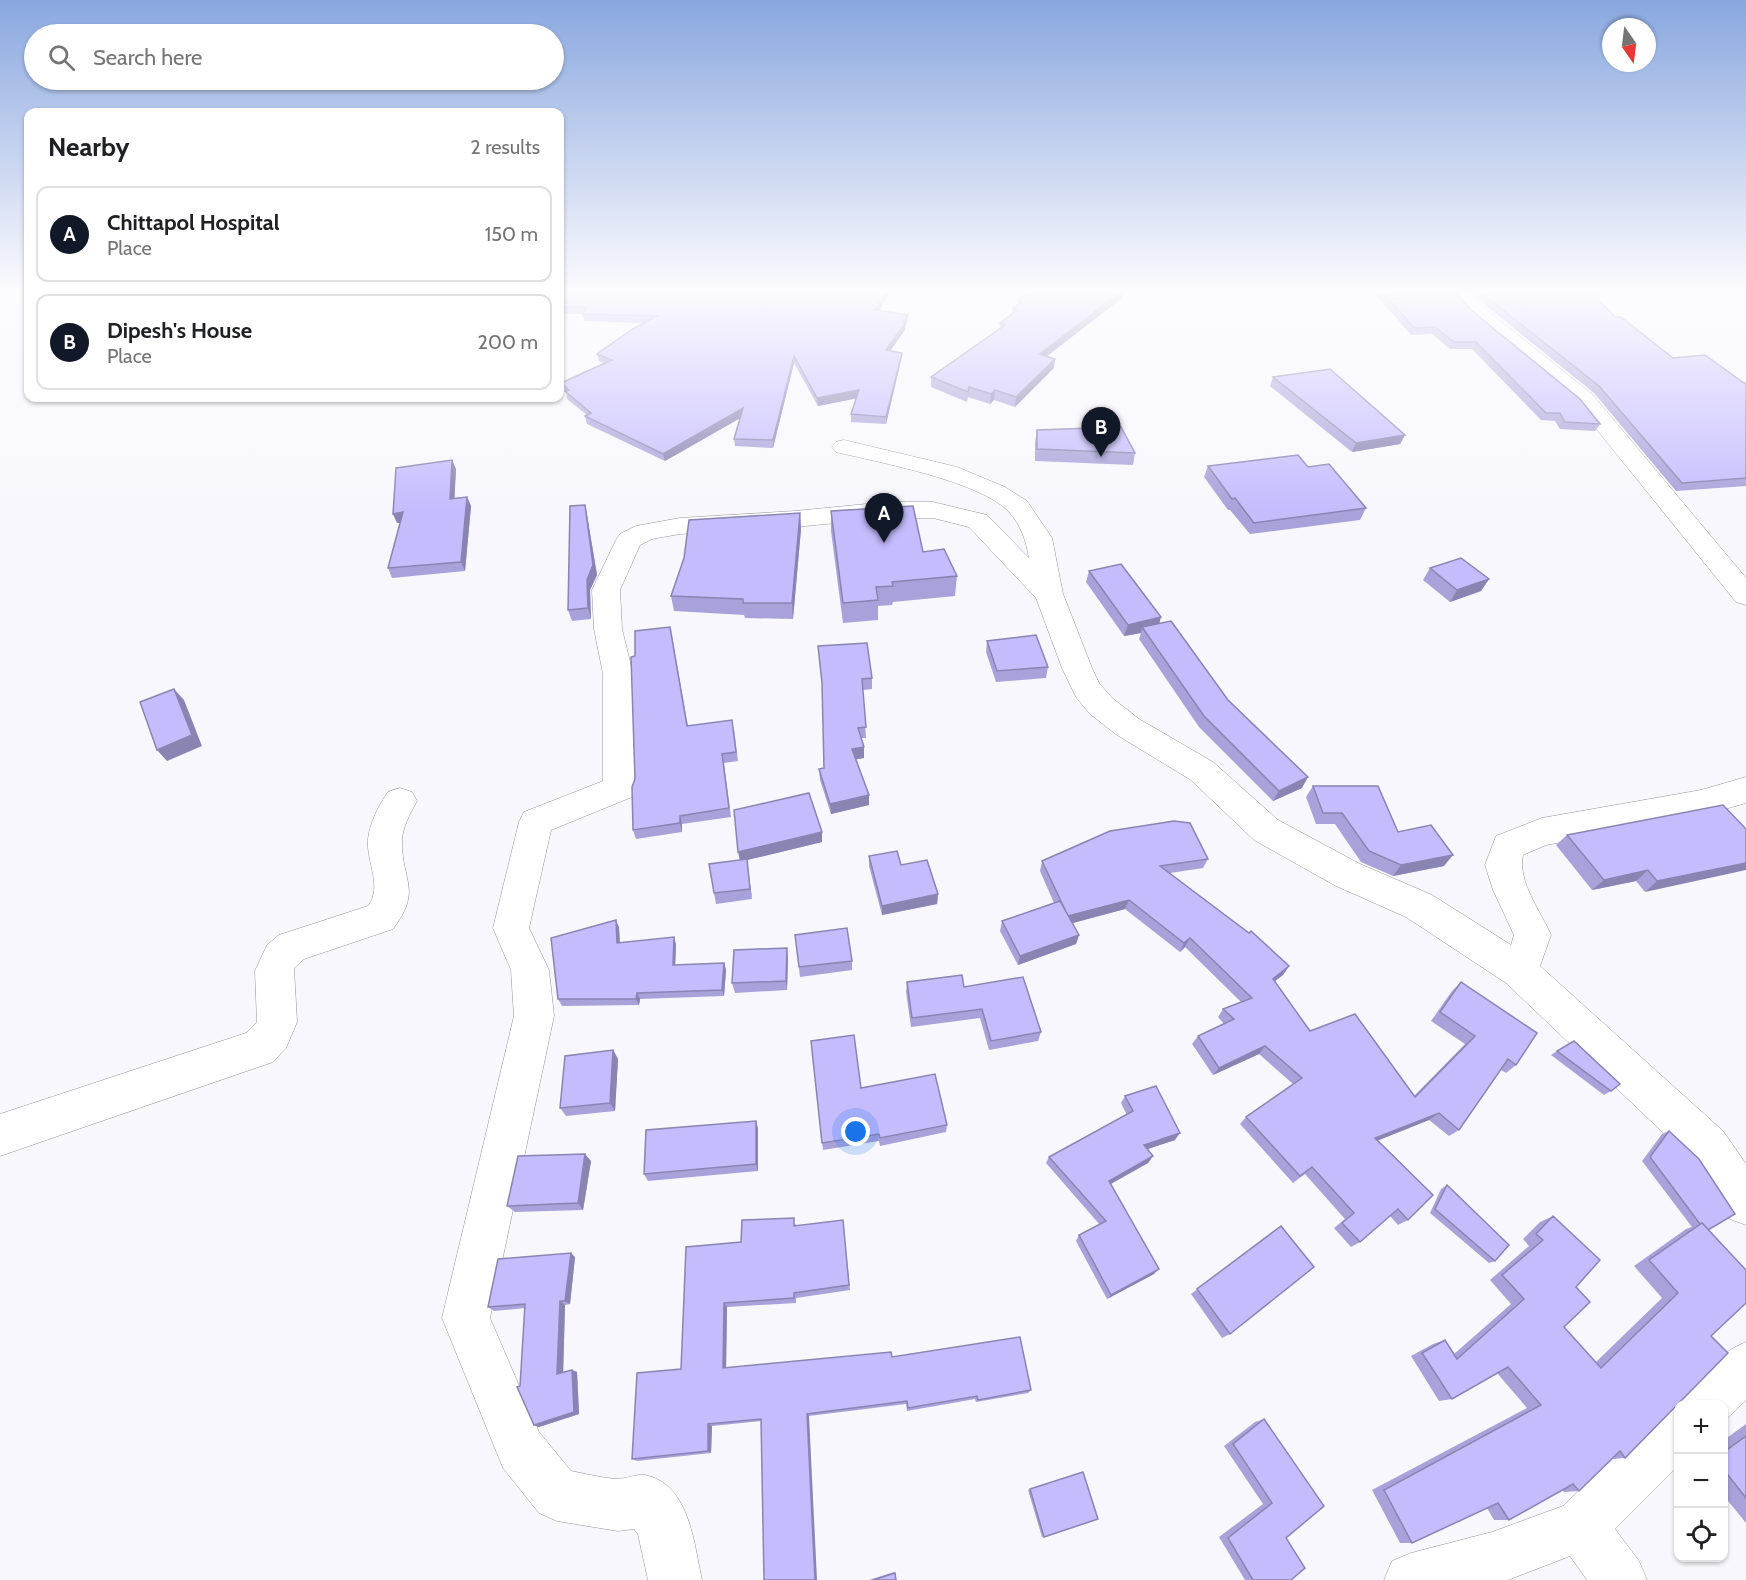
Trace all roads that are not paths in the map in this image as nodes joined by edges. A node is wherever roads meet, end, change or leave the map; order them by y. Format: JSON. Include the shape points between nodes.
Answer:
{"nodes":[{"id":1,"x":1540,"y":363,"type":"edge"},
{"id":2,"x":844,"y":447,"type":"dead end"},
{"id":3,"x":1048,"y":594,"type":"junction"},
{"id":4,"x":1746,"y":596,"type":"edge"},
{"id":5,"x":1746,"y":790,"type":"edge"},
{"id":6,"x":400,"y":801,"type":"dead end"},
{"id":7,"x":1519,"y":970,"type":"junction"},
{"id":8,"x":0,"y":1135,"type":"edge"},
{"id":9,"x":1746,"y":1203,"type":"edge"},
{"id":10,"x":1746,"y":1366,"type":"edge"},
{"id":11,"x":1710,"y":1400,"type":"edge"},
{"id":12,"x":1674,"y":1435,"type":"edge"},
{"id":13,"x":1580,"y":1526,"type":"junction"},
{"id":14,"x":675,"y":1580,"type":"edge"},
{"id":15,"x":1411,"y":1580,"type":"edge"},
{"id":16,"x":1620,"y":1580,"type":"edge"}],
"edges":[{"from":1,"to":4,"type":"street","via":[[1585,400]]},
{"from":2,"to":3,"type":"street","via":[[948,472],[1018,506],[1040,538]]},
{"from":3,"to":7,"type":"street","via":[[1077,668],[1101,706],[1128,727],[1202,771],[1266,830],[1419,906]]},
{"from":3,"to":14,"type":"street","via":[[978,521],[933,510],[887,510],[645,532],[629,540],[606,590],[608,629],[618,674],[620,788],[536,822],[511,928],[530,970],[534,1016],[466,1318],[521,1450],[557,1495],[618,1505],[644,1501],[662,1521]]},
{"from":5,"to":7,"type":"street","via":[[1701,803],[1542,832],[1508,846],[1503,865],[1533,935]]},
{"from":6,"to":8,"type":"street","via":[[392,814],[385,842],[394,895],[389,909],[380,918],[292,946],[280,957],[274,971],[277,1022],[272,1035],[259,1048]]},
{"from":7,"to":9,"type":"street","via":[[1708,1146]]},
{"from":10,"to":11,"type":"street"},
{"from":12,"to":13,"type":"street"},
{"from":13,"to":15,"type":"street","via":[[1492,1559]]},
{"from":13,"to":16,"type":"street"}]}
